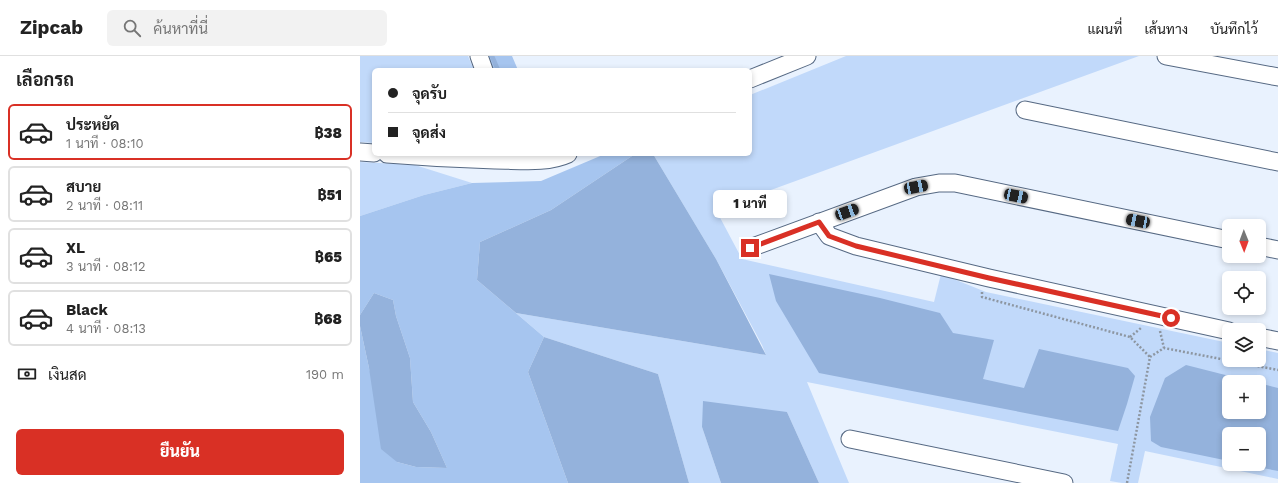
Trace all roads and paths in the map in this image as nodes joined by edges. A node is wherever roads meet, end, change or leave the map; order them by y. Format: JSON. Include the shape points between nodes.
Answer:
{"nodes":[{"id":1,"x":479,"y":56,"type":"edge"},
{"id":2,"x":804,"y":56,"type":"edge"},
{"id":3,"x":1166,"y":56,"type":"edge"},
{"id":4,"x":483,"y":68,"type":"edge"},
{"id":5,"x":1278,"y":77,"type":"edge"},
{"id":6,"x":752,"y":78,"type":"edge"},
{"id":7,"x":1025,"y":110,"type":"dead end"},
{"id":8,"x":360,"y":152,"type":"edge"},
{"id":9,"x":372,"y":153,"type":"edge"},
{"id":10,"x":413,"y":156,"type":"edge"},
{"id":11,"x":563,"y":156,"type":"edge"},
{"id":12,"x":509,"y":157,"type":"edge"},
{"id":13,"x":1278,"y":162,"type":"edge"},
{"id":14,"x":819,"y":222,"type":"junction"},
{"id":15,"x":1222,"y":239,"type":"edge"},
{"id":16,"x":1266,"y":247,"type":"edge"},
{"id":17,"x":750,"y":248,"type":"dead end"},
{"id":18,"x":1278,"y":250,"type":"edge"},
{"id":19,"x":983,"y":276,"type":"junction"},
{"id":20,"x":1222,"y":329,"type":"edge"},
{"id":21,"x":1266,"y":338,"type":"edge"},
{"id":22,"x":1278,"y":341,"type":"edge"},
{"id":23,"x":1150,"y":357,"type":"junction"},
{"id":24,"x":1278,"y":370,"type":"edge"},
{"id":25,"x":850,"y":439,"type":"dead end"},
{"id":26,"x":1064,"y":483,"type":"edge"},
{"id":27,"x":1127,"y":483,"type":"edge"}],
"edges":[{"from":1,"to":4,"type":"street"},
{"from":2,"to":6,"type":"street"},
{"from":3,"to":5,"type":"street"},
{"from":7,"to":13,"type":"street"},
{"from":8,"to":9,"type":"street"},
{"from":10,"to":12,"type":"street","via":[[452,159]]},
{"from":11,"to":12,"type":"street","via":[[543,161]]},
{"from":14,"to":15,"type":"street","via":[[916,187],[955,183]]},
{"from":14,"to":17,"type":"street"},
{"from":14,"to":19,"type":"street","via":[[829,236],[856,246]]},
{"from":16,"to":18,"type":"street"},
{"from":19,"to":20,"type":"street"},
{"from":19,"to":23,"type":"path","via":[[982,297],[1130,337]]},
{"from":21,"to":22,"type":"street"},
{"from":23,"to":24,"type":"path","via":[[1164,348]]},
{"from":23,"to":27,"type":"path"},
{"from":25,"to":26,"type":"street"}]}
